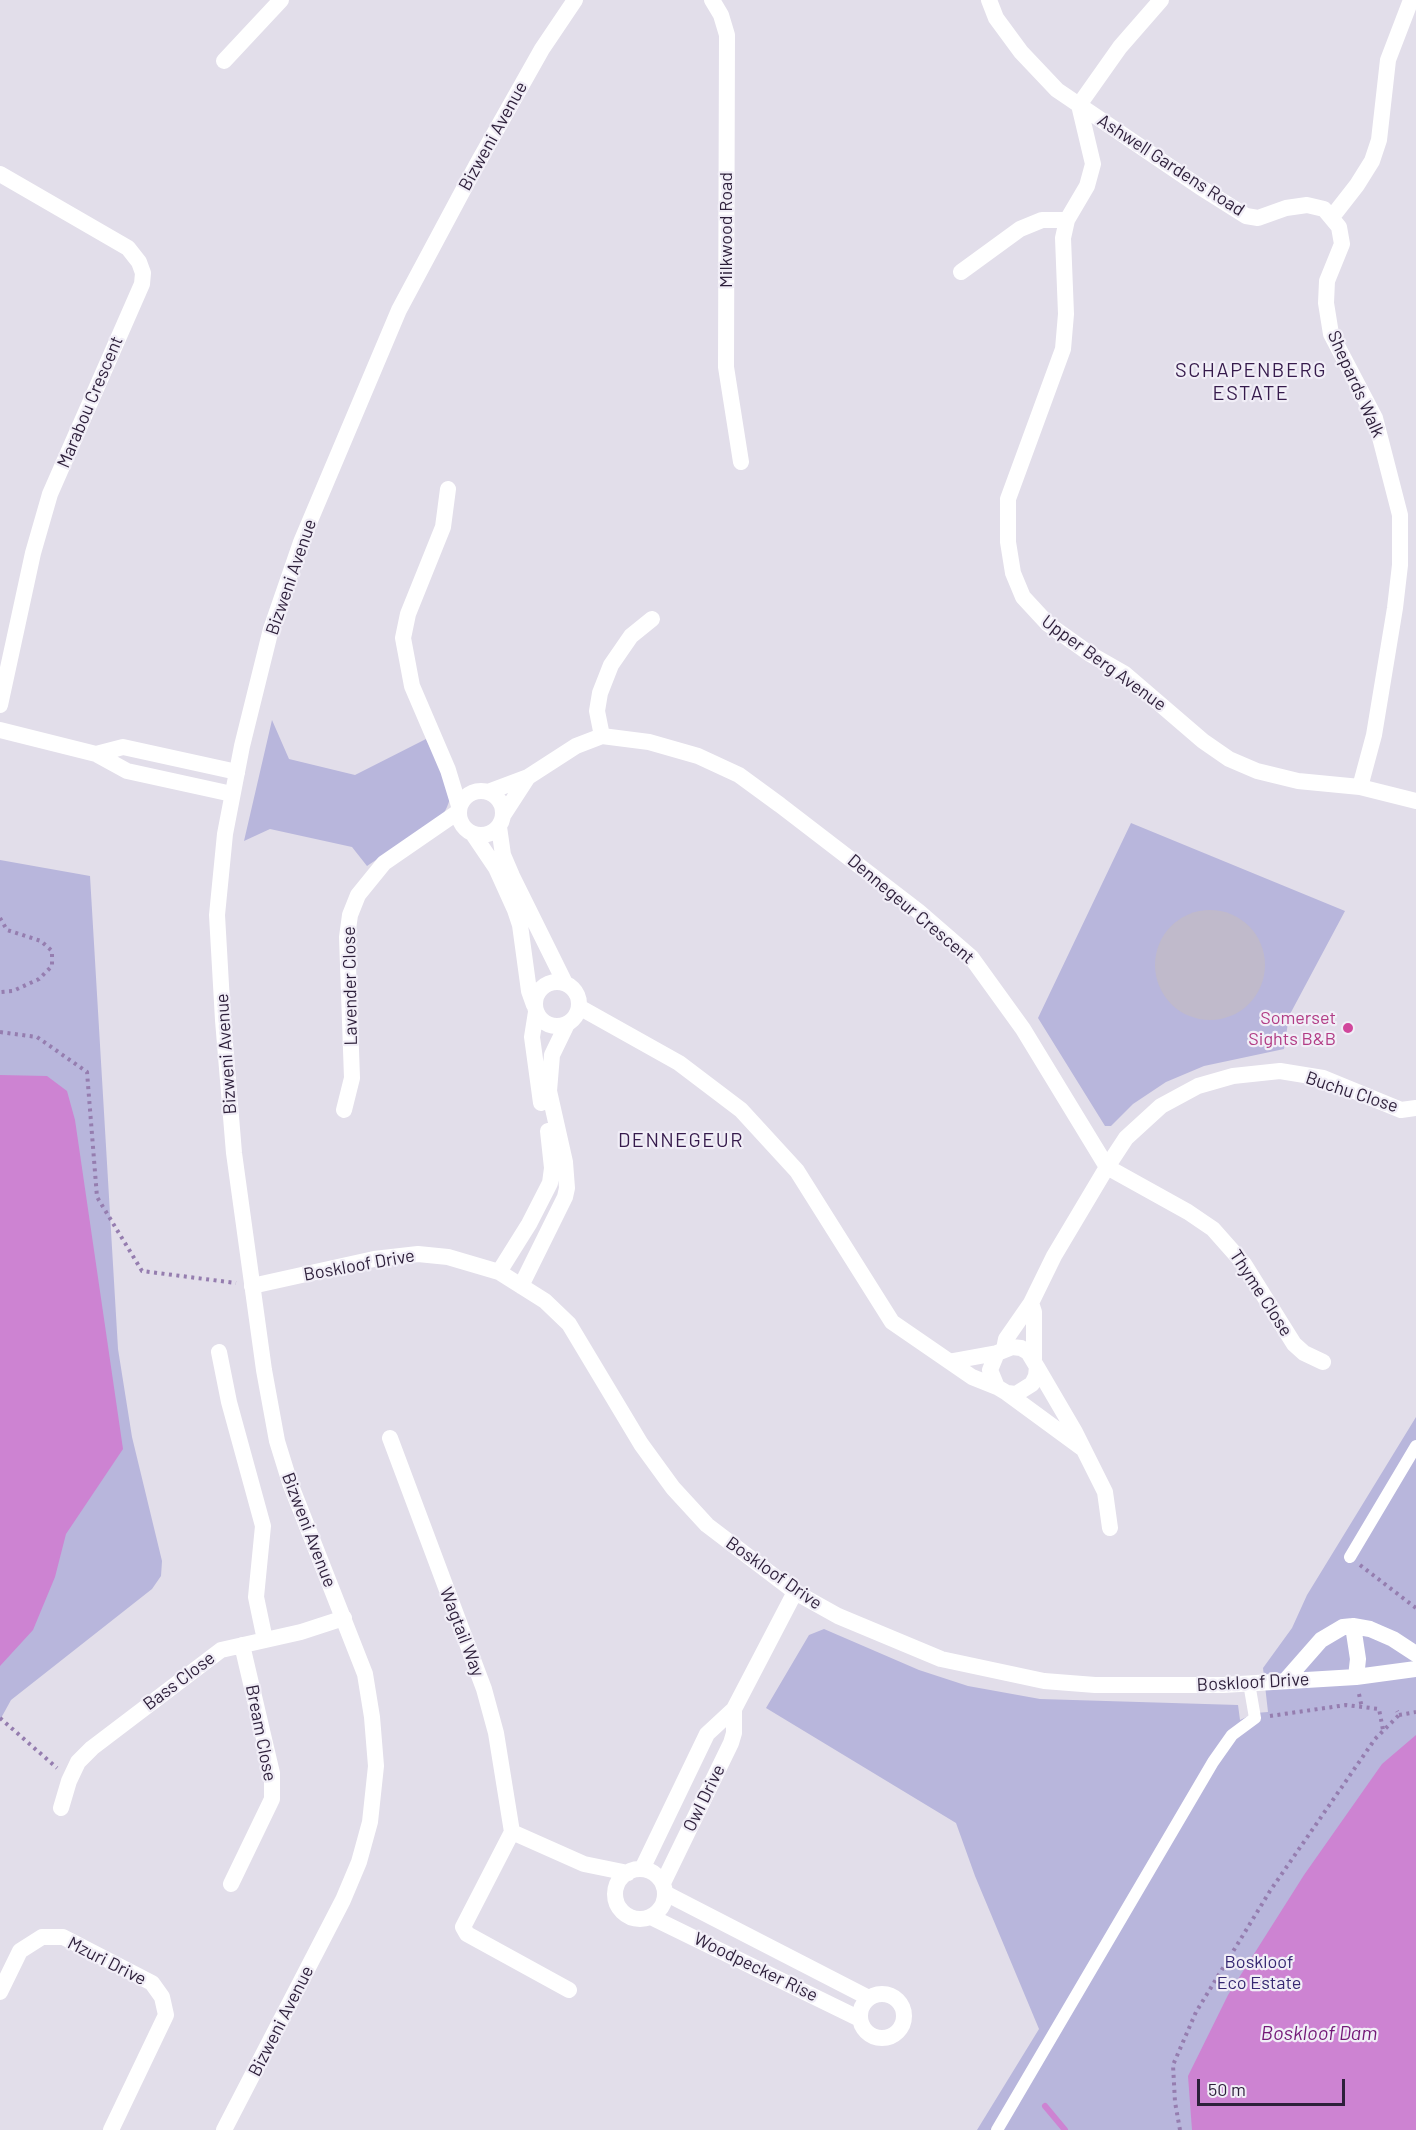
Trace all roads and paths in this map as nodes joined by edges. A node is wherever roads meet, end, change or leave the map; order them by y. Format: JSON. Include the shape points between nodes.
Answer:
{"nodes":[{"id":1,"x":281,"y":0,"type":"edge"},
{"id":2,"x":575,"y":0,"type":"edge"},
{"id":3,"x":712,"y":0,"type":"edge"},
{"id":4,"x":989,"y":0,"type":"edge"},
{"id":5,"x":1161,"y":0,"type":"edge"},
{"id":6,"x":1411,"y":0,"type":"edge"},
{"id":7,"x":224,"y":61,"type":"dead end"},
{"id":8,"x":1079,"y":105,"type":"junction"},
{"id":9,"x":0,"y":174,"type":"edge"},
{"id":10,"x":1332,"y":216,"type":"junction"},
{"id":11,"x":1067,"y":220,"type":"junction"},
{"id":12,"x":961,"y":272,"type":"dead end"},
{"id":13,"x":741,"y":462,"type":"dead end"},
{"id":14,"x":448,"y":489,"type":"dead end"},
{"id":15,"x":652,"y":619,"type":"dead end"},
{"id":16,"x":0,"y":705,"type":"edge"},
{"id":17,"x":0,"y":730,"type":"edge"},
{"id":18,"x":602,"y":736,"type":"junction"},
{"id":19,"x":96,"y":754,"type":"junction"},
{"id":20,"x":448,"y":770,"type":"junction"},
{"id":21,"x":237,"y":772,"type":"junction"},
{"id":22,"x":528,"y":777,"type":"junction"},
{"id":23,"x":1360,"y":787,"type":"junction"},
{"id":24,"x":482,"y":791,"type":"junction"},
{"id":25,"x":232,"y":794,"type":"junction"},
{"id":26,"x":1416,"y":801,"type":"edge"},
{"id":27,"x":459,"y":809,"type":"junction"},
{"id":28,"x":501,"y":820,"type":"junction"},
{"id":29,"x":437,"y":829,"type":"junction"},
{"id":30,"x":470,"y":832,"type":"junction"},
{"id":31,"x":0,"y":918,"type":"edge"},
{"id":32,"x":565,"y":983,"type":"junction"},
{"id":33,"x":0,"y":992,"type":"edge"},
{"id":34,"x":579,"y":1007,"type":"junction"},
{"id":35,"x":535,"y":1008,"type":"junction"},
{"id":36,"x":567,"y":1024,"type":"junction"},
{"id":37,"x":0,"y":1032,"type":"edge"},
{"id":38,"x":1416,"y":1108,"type":"edge"},
{"id":39,"x":344,"y":1110,"type":"dead end"},
{"id":40,"x":1107,"y":1167,"type":"junction"},
{"id":41,"x":550,"y":1183,"type":"junction"},
{"id":42,"x":567,"y":1188,"type":"junction"},
{"id":43,"x":529,"y":1224,"type":"junction"},
{"id":44,"x":547,"y":1235,"type":"junction"},
{"id":45,"x":499,"y":1272,"type":"junction"},
{"id":46,"x":252,"y":1286,"type":"junction"},
{"id":47,"x":521,"y":1286,"type":"junction"},
{"id":48,"x":1031,"y":1303,"type":"junction"},
{"id":49,"x":1001,"y":1351,"type":"junction"},
{"id":50,"x":219,"y":1352,"type":"dead end"},
{"id":51,"x":953,"y":1361,"type":"junction"},
{"id":52,"x":1323,"y":1362,"type":"dead end"},
{"id":53,"x":1035,"y":1363,"type":"junction"},
{"id":54,"x":1002,"y":1390,"type":"junction"},
{"id":55,"x":390,"y":1438,"type":"dead end"},
{"id":56,"x":1416,"y":1446,"type":"edge"},
{"id":57,"x":1082,"y":1448,"type":"junction"},
{"id":58,"x":1110,"y":1528,"type":"dead end"},
{"id":59,"x":1350,"y":1557,"type":"joint"},
{"id":60,"x":795,"y":1592,"type":"junction"},
{"id":61,"x":1416,"y":1608,"type":"edge"},
{"id":62,"x":344,"y":1618,"type":"junction"},
{"id":63,"x":1353,"y":1626,"type":"junction"},
{"id":64,"x":265,"y":1640,"type":"junction"},
{"id":65,"x":242,"y":1645,"type":"junction"},
{"id":66,"x":1416,"y":1654,"type":"edge"},
{"id":67,"x":1416,"y":1669,"type":"edge"},
{"id":68,"x":1356,"y":1677,"type":"junction"},
{"id":69,"x":1285,"y":1681,"type":"junction"},
{"id":70,"x":1249,"y":1683,"type":"junction"},
{"id":71,"x":734,"y":1709,"type":"junction"},
{"id":72,"x":1416,"y":1712,"type":"edge"},
{"id":73,"x":0,"y":1718,"type":"edge"},
{"id":74,"x":1256,"y":1718,"type":"junction"},
{"id":75,"x":1383,"y":1731,"type":"junction"},
{"id":76,"x":69,"y":1781,"type":"junction"},
{"id":77,"x":61,"y":1808,"type":"dead end"},
{"id":78,"x":512,"y":1832,"type":"junction"},
{"id":79,"x":584,"y":1864,"type":"junction"},
{"id":80,"x":635,"y":1871,"type":"junction"},
{"id":81,"x":231,"y":1884,"type":"dead end"},
{"id":82,"x":664,"y":1888,"type":"junction"},
{"id":83,"x":615,"y":1895,"type":"junction"},
{"id":84,"x":651,"y":1917,"type":"junction"},
{"id":85,"x":569,"y":1990,"type":"dead end"},
{"id":86,"x":0,"y":1992,"type":"edge"},
{"id":87,"x":869,"y":1998,"type":"junction"},
{"id":88,"x":860,"y":2019,"type":"junction"},
{"id":89,"x":111,"y":2130,"type":"edge"},
{"id":90,"x":224,"y":2130,"type":"edge"},
{"id":91,"x":997,"y":2130,"type":"edge"},
{"id":92,"x":1180,"y":2130,"type":"edge"}],
"edges":[{"from":1,"to":7,"type":"street"},
{"from":2,"to":21,"type":"street","name":"Bizweni Avenue","via":[[542,49],[399,310],[283,588]]},
{"from":3,"to":13,"type":"street","name":"Milkwood Road","via":[[722,15],[727,35],[726,367]]},
{"from":4,"to":8,"type":"street","via":[[996,18],[1021,52],[1057,90]]},
{"from":5,"to":8,"type":"street","via":[[1120,47]]},
{"from":6,"to":10,"type":"street","via":[[1388,60],[1379,140],[1372,161]]},
{"from":8,"to":10,"type":"street","name":"Ashwell Gardens Road","via":[[1246,216],[1258,218],[1306,205],[1323,208]]},
{"from":8,"to":11,"type":"street","name":"Upper Berg Avenue","via":[[1093,164],[1087,186]]},
{"from":9,"to":16,"type":"street","name":"Marabou Crescent","via":[[128,248],[143,273],[142,284],[50,494]]},
{"from":10,"to":23,"type":"street","name":"Shepards Walk","via":[[1342,244],[1327,281],[1331,334],[1375,418],[1400,516],[1395,608],[1374,735]]},
{"from":11,"to":12,"type":"street","via":[[1042,219],[1020,229]]},
{"from":11,"to":23,"type":"street","name":"Upper Berg Avenue","via":[[1063,238],[1063,348],[1006,514],[1011,562],[1023,597],[1048,624],[1125,674],[1229,759],[1298,781]]},
{"from":14,"to":20,"type":"street","via":[[442,527],[408,614],[403,638],[412,686]]},
{"from":15,"to":18,"type":"street","via":[[631,636],[610,665],[597,711]]},
{"from":17,"to":19,"type":"street"},
{"from":18,"to":22,"type":"street","name":"Dennegeur Crescent","via":[[576,746]]},
{"from":18,"to":40,"type":"street","name":"Dennegeur Crescent","via":[[698,756],[738,775],[952,939],[976,964],[1023,1029]]},
{"from":19,"to":21,"type":"street","via":[[123,747]]},
{"from":19,"to":25,"type":"street","via":[[127,771]]},
{"from":20,"to":24,"type":"street"},
{"from":20,"to":27,"type":"street"},
{"from":21,"to":25,"type":"street","name":"Bizweni Avenue"},
{"from":22,"to":24,"type":"street","name":"Dennegeur Crescent"},
{"from":22,"to":28,"type":"street","name":"Dennegeur Crescent"},
{"from":23,"to":26,"type":"street","name":"Upper Berg Avenue"},
{"from":24,"to":27,"type":"street","via":[[463,799]]},
{"from":24,"to":28,"type":"street","via":[[500,800]]},
{"from":25,"to":46,"type":"street","name":"Bizweni Avenue","via":[[217,915],[234,1153]]},
{"from":27,"to":29,"type":"street","name":"Lavender Close"},
{"from":27,"to":30,"type":"street","via":[[459,819]]},
{"from":28,"to":30,"type":"street","via":[[487,835]]},
{"from":28,"to":32,"type":"street","via":[[503,855]]},
{"from":29,"to":30,"type":"street"},
{"from":29,"to":39,"type":"street","name":"Lavender Close","via":[[384,863],[358,894],[350,915],[347,937],[352,1078]]},
{"from":30,"to":35,"type":"street","via":[[496,868],[515,910]]},
{"from":31,"to":33,"type":"path","via":[[7,930],[41,941],[52,951],[52,966],[39,979],[13,991]]},
{"from":32,"to":34,"type":"street","via":[[577,993]]},
{"from":32,"to":35,"type":"street","via":[[544,985]]},
{"from":34,"to":36,"type":"street"},
{"from":34,"to":51,"type":"street","via":[[679,1063],[741,1110],[797,1171],[892,1322]]},
{"from":35,"to":36,"type":"street","via":[[545,1023]]},
{"from":35,"to":41,"type":"street","via":[[532,1037],[551,1145]]},
{"from":36,"to":42,"type":"street","via":[[552,1055],[549,1091]]},
{"from":37,"to":46,"type":"path","via":[[38,1037],[87,1072],[97,1197],[142,1271]]},
{"from":38,"to":40,"type":"street","name":"Buchu Close","via":[[1401,1110],[1323,1078],[1280,1071],[1233,1076],[1198,1086],[1161,1106],[1126,1138]]},
{"from":40,"to":48,"type":"street"},
{"from":40,"to":52,"type":"street","name":"Thyme Close","via":[[1213,1229],[1244,1264],[1294,1344]]},
{"from":41,"to":42,"type":"street"},
{"from":41,"to":43,"type":"street"},
{"from":42,"to":44,"type":"street"},
{"from":43,"to":44,"type":"street"},
{"from":43,"to":45,"type":"street"},
{"from":44,"to":47,"type":"street"},
{"from":45,"to":46,"type":"street","name":"Boskloof Drive","via":[[448,1257],[418,1254],[374,1259]]},
{"from":45,"to":47,"type":"street","name":"Boskloof Drive"},
{"from":46,"to":62,"type":"street","name":"Bizweni Avenue","via":[[277,1441]]},
{"from":47,"to":60,"type":"street","name":"Boskloof Drive","via":[[545,1301],[569,1324],[641,1444],[707,1526]]},
{"from":48,"to":49,"type":"street"},
{"from":48,"to":53,"type":"street"},
{"from":49,"to":51,"type":"street"},
{"from":49,"to":53,"type":"street","via":[[1021,1348]]},
{"from":49,"to":54,"type":"street","via":[[990,1370]]},
{"from":50,"to":64,"type":"street","via":[[263,1526],[256,1597]]},
{"from":51,"to":54,"type":"street","via":[[972,1377]]},
{"from":53,"to":54,"type":"street","via":[[1036,1376],[1025,1391]]},
{"from":53,"to":57,"type":"street"},
{"from":54,"to":57,"type":"street"},
{"from":55,"to":78,"type":"street","name":"Wagtail Way","via":[[484,1689],[496,1733]]},
{"from":56,"to":59,"type":"lane"},
{"from":57,"to":58,"type":"street","via":[[1108,1499]]},
{"from":59,"to":61,"type":"path"},
{"from":60,"to":70,"type":"street","name":"Boskloof Drive","via":[[838,1616],[941,1659],[996,1672],[1095,1685]]},
{"from":60,"to":71,"type":"street","name":"Owl Drive"},
{"from":62,"to":64,"type":"street","name":"Bass Close"},
{"from":62,"to":90,"type":"street","name":"Bizweni Avenue","via":[[365,1674],[372,1717],[376,1766],[370,1822],[343,1900]]},
{"from":63,"to":66,"type":"street","via":[[1393,1639]]},
{"from":63,"to":68,"type":"street","via":[[1358,1659]]},
{"from":63,"to":69,"type":"street","via":[[1343,1627],[1321,1640]]},
{"from":64,"to":65,"type":"street","name":"Bass Close"},
{"from":65,"to":76,"type":"street","name":"Bass Close","via":[[221,1650],[92,1748],[78,1762]]},
{"from":65,"to":81,"type":"street","name":"Bream Close","via":[[272,1773],[272,1799]]},
{"from":67,"to":68,"type":"street","name":"Boskloof Drive"},
{"from":68,"to":69,"type":"street","name":"Boskloof Drive"},
{"from":69,"to":70,"type":"street","name":"Boskloof Drive"},
{"from":70,"to":74,"type":"lane"},
{"from":71,"to":80,"type":"street","name":"Owl Drive","via":[[707,1734]]},
{"from":71,"to":82,"type":"street","name":"Owl Drive","via":[[731,1743]]},
{"from":72,"to":75,"type":"path","via":[[1398,1713]]},
{"from":73,"to":76,"type":"path"},
{"from":74,"to":75,"type":"path","via":[[1346,1706],[1379,1709]]},
{"from":74,"to":91,"type":"lane","via":[[1232,1735],[1213,1762]]},
{"from":75,"to":92,"type":"path","via":[[1270,1891],[1196,2012],[1173,2066]]},
{"from":76,"to":77,"type":"street","name":"Bass Close"},
{"from":78,"to":79,"type":"street"},
{"from":78,"to":85,"type":"street","via":[[464,1924],[467,1934]]},
{"from":79,"to":80,"type":"street"},
{"from":79,"to":83,"type":"street"},
{"from":80,"to":82,"type":"street","via":[[651,1872]]},
{"from":80,"to":83,"type":"street","via":[[618,1882]]},
{"from":82,"to":84,"type":"street","via":[[662,1906]]},
{"from":82,"to":87,"type":"street","name":"Woodpecker Rise"},
{"from":83,"to":84,"type":"street","via":[[617,1905],[628,1917]]},
{"from":84,"to":88,"type":"street","name":"Woodpecker Rise"},
{"from":86,"to":89,"type":"street","name":"Mzuri Drive","via":[[20,1951],[42,1937],[63,1937],[152,1983],[162,1996],[166,2015]]},
{"from":87,"to":88,"type":"street"},
{"from":87,"to":88,"type":"street","via":[[883,1994],[896,1998],[904,2011],[903,2025],[894,2036],[879,2038],[866,2032]]}]}
